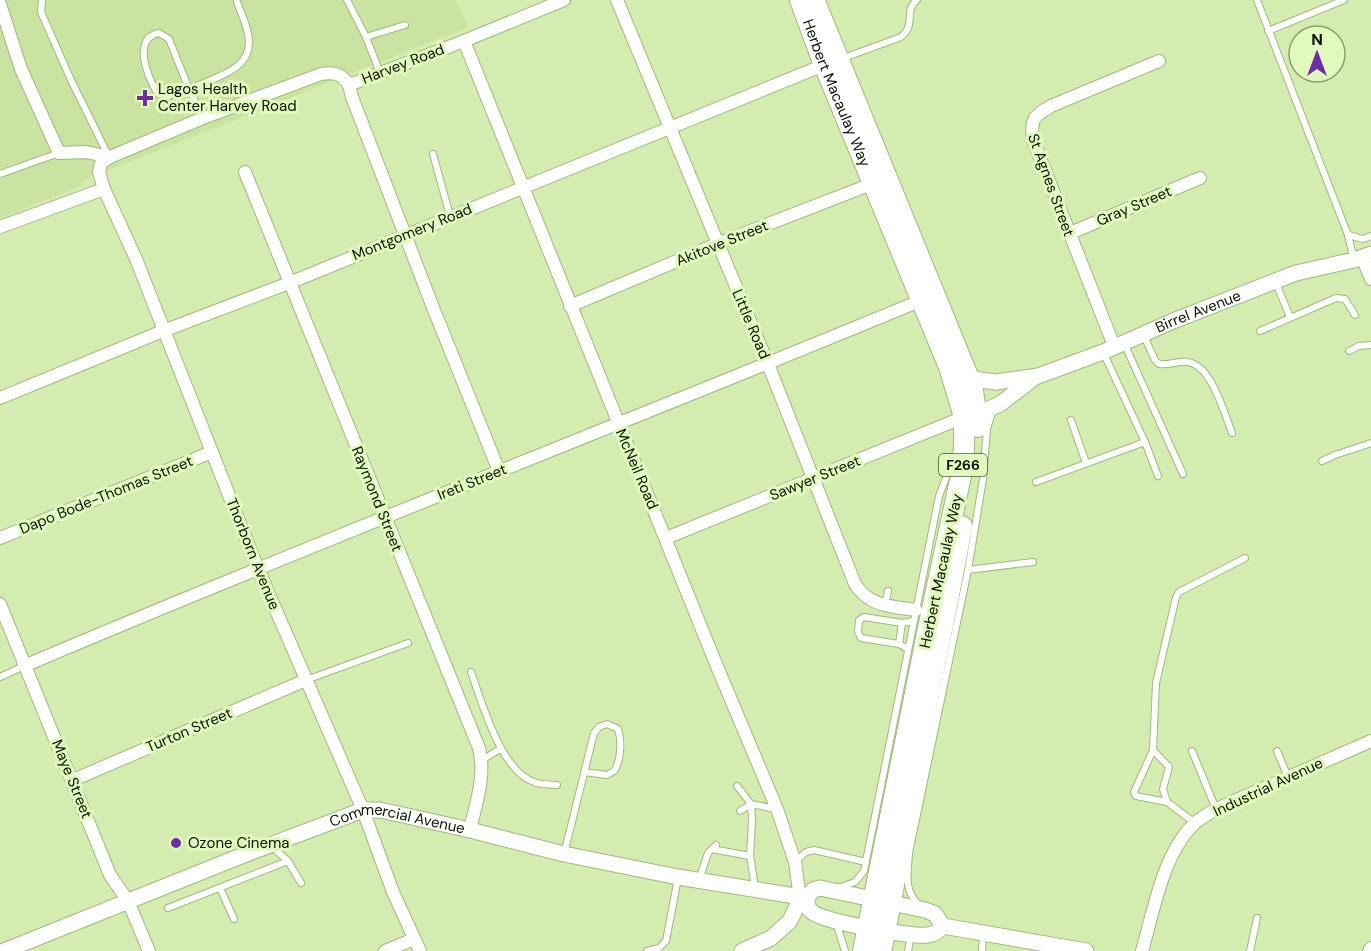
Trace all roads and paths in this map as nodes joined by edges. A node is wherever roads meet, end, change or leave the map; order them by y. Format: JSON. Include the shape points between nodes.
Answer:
{"nodes":[{"id":1,"x":42,"y":0,"type":"edge"},
{"id":2,"x":347,"y":0,"type":"edge"},
{"id":3,"x":564,"y":0,"type":"edge"},
{"id":4,"x":617,"y":0,"type":"edge"},
{"id":5,"x":800,"y":0,"type":"edge"},
{"id":6,"x":814,"y":0,"type":"edge"},
{"id":7,"x":917,"y":0,"type":"edge"},
{"id":8,"x":1257,"y":0,"type":"edge"},
{"id":9,"x":1344,"y":0,"type":"edge"},
{"id":10,"x":237,"y":2,"type":"dead end"},
{"id":11,"x":0,"y":4,"type":"edge"},
{"id":12,"x":405,"y":25,"type":"dead end"},
{"id":13,"x":1268,"y":31,"type":"junction"},
{"id":14,"x":366,"y":37,"type":"junction"},
{"id":15,"x":464,"y":41,"type":"junction"},
{"id":16,"x":14,"y":45,"type":"junction"},
{"id":17,"x":0,"y":49,"type":"edge"},
{"id":18,"x":1159,"y":61,"type":"dead end"},
{"id":19,"x":832,"y":63,"type":"junction"},
{"id":20,"x":381,"y":73,"type":"junction"},
{"id":21,"x":349,"y":85,"type":"junction"},
{"id":22,"x":189,"y":89,"type":"junction"},
{"id":23,"x":203,"y":118,"type":"junction"},
{"id":24,"x":669,"y":127,"type":"junction"},
{"id":25,"x":59,"y":153,"type":"junction"},
{"id":26,"x":433,"y":154,"type":"dead end"},
{"id":27,"x":110,"y":157,"type":"junction"},
{"id":28,"x":245,"y":172,"type":"dead end"},
{"id":29,"x":0,"y":174,"type":"edge"},
{"id":30,"x":1200,"y":178,"type":"dead end"},
{"id":31,"x":874,"y":183,"type":"junction"},
{"id":32,"x":523,"y":187,"type":"junction"},
{"id":33,"x":104,"y":189,"type":"junction"},
{"id":34,"x":450,"y":216,"type":"junction"},
{"id":35,"x":0,"y":227,"type":"edge"},
{"id":36,"x":1068,"y":234,"type":"junction"},
{"id":37,"x":405,"y":235,"type":"junction"},
{"id":38,"x":1348,"y":235,"type":"junction"},
{"id":39,"x":1371,"y":236,"type":"edge"},
{"id":40,"x":717,"y":244,"type":"junction"},
{"id":41,"x":1362,"y":257,"type":"edge"},
{"id":42,"x":1371,"y":279,"type":"edge"},
{"id":43,"x":1275,"y":281,"type":"junction"},
{"id":44,"x":289,"y":283,"type":"junction"},
{"id":45,"x":922,"y":300,"type":"junction"},
{"id":46,"x":570,"y":306,"type":"junction"},
{"id":47,"x":1355,"y":315,"type":"dead end"},
{"id":48,"x":1290,"y":317,"type":"junction"},
{"id":49,"x":1260,"y":330,"type":"dead end"},
{"id":50,"x":163,"y":332,"type":"junction"},
{"id":51,"x":1143,"y":334,"type":"junction"},
{"id":52,"x":1371,"y":345,"type":"edge"},
{"id":53,"x":1114,"y":347,"type":"junction"},
{"id":54,"x":1349,"y":351,"type":"dead end"},
{"id":55,"x":768,"y":364,"type":"junction"},
{"id":56,"x":968,"y":376,"type":"junction"},
{"id":57,"x":1038,"y":376,"type":"junction"},
{"id":58,"x":0,"y":398,"type":"edge"},
{"id":59,"x":977,"y":420,"type":"junction"},
{"id":60,"x":1071,"y":420,"type":"dead end"},
{"id":61,"x":618,"y":423,"type":"junction"},
{"id":62,"x":1232,"y":433,"type":"dead end"},
{"id":63,"x":1145,"y":442,"type":"junction"},
{"id":64,"x":1371,"y":443,"type":"edge"},
{"id":65,"x":212,"y":452,"type":"junction"},
{"id":66,"x":1322,"y":462,"type":"dead end"},
{"id":67,"x":1086,"y":463,"type":"junction"},
{"id":68,"x":499,"y":471,"type":"junction"},
{"id":69,"x":1182,"y":474,"type":"dead end"},
{"id":70,"x":1158,"y":476,"type":"dead end"},
{"id":71,"x":814,"y":479,"type":"junction"},
{"id":72,"x":1036,"y":482,"type":"dead end"},
{"id":73,"x":385,"y":516,"type":"junction"},
{"id":74,"x":0,"y":538,"type":"edge"},
{"id":75,"x":666,"y":538,"type":"junction"},
{"id":76,"x":1245,"y":558,"type":"dead end"},
{"id":77,"x":1033,"y":562,"type":"dead end"},
{"id":78,"x":258,"y":569,"type":"junction"},
{"id":79,"x":968,"y":570,"type":"junction"},
{"id":80,"x":888,"y":591,"type":"dead end"},
{"id":81,"x":0,"y":604,"type":"edge"},
{"id":82,"x":885,"y":605,"type":"junction"},
{"id":83,"x":915,"y":615,"type":"junction"},
{"id":84,"x":902,"y":623,"type":"junction"},
{"id":85,"x":408,"y":643,"type":"dead end"},
{"id":86,"x":899,"y":644,"type":"junction"},
{"id":87,"x":908,"y":649,"type":"junction"},
{"id":88,"x":24,"y":666,"type":"junction"},
{"id":89,"x":471,"y":672,"type":"dead end"},
{"id":90,"x":0,"y":677,"type":"edge"},
{"id":91,"x":306,"y":680,"type":"junction"},
{"id":92,"x":1371,"y":741,"type":"edge"},
{"id":93,"x":500,"y":749,"type":"junction"},
{"id":94,"x":1153,"y":750,"type":"junction"},
{"id":95,"x":1192,"y":751,"type":"dead end"},
{"id":96,"x":1276,"y":751,"type":"dead end"},
{"id":97,"x":482,"y":760,"type":"junction"},
{"id":98,"x":584,"y":772,"type":"junction"},
{"id":99,"x":1288,"y":777,"type":"junction"},
{"id":100,"x":72,"y":780,"type":"junction"},
{"id":101,"x":557,"y":785,"type":"dead end"},
{"id":102,"x":737,"y":786,"type":"dead end"},
{"id":103,"x":1167,"y":802,"type":"junction"},
{"id":104,"x":751,"y":804,"type":"junction"},
{"id":105,"x":777,"y":809,"type":"junction"},
{"id":106,"x":1216,"y":809,"type":"junction"},
{"id":107,"x":363,"y":810,"type":"junction"},
{"id":108,"x":740,"y":811,"type":"dead end"},
{"id":109,"x":1196,"y":823,"type":"junction"},
{"id":110,"x":470,"y":830,"type":"junction"},
{"id":111,"x":270,"y":845,"type":"junction"},
{"id":112,"x":564,"y":854,"type":"junction"},
{"id":113,"x":750,"y":856,"type":"junction"},
{"id":114,"x":288,"y":861,"type":"junction"},
{"id":115,"x":795,"y":862,"type":"junction"},
{"id":116,"x":866,"y":862,"type":"junction"},
{"id":117,"x":678,"y":877,"type":"junction"},
{"id":118,"x":699,"y":881,"type":"junction"},
{"id":119,"x":301,"y":883,"type":"dead end"},
{"id":120,"x":220,"y":888,"type":"junction"},
{"id":121,"x":831,"y":889,"type":"junction"},
{"id":122,"x":755,"y":891,"type":"junction"},
{"id":123,"x":803,"y":899,"type":"junction"},
{"id":124,"x":128,"y":901,"type":"junction"},
{"id":125,"x":883,"y":902,"type":"junction"},
{"id":126,"x":168,"y":908,"type":"dead end"},
{"id":127,"x":925,"y":910,"type":"junction"},
{"id":128,"x":1257,"y":918,"type":"dead end"},
{"id":129,"x":234,"y":919,"type":"dead end"},
{"id":130,"x":836,"y":922,"type":"junction"},
{"id":131,"x":943,"y":926,"type":"junction"},
{"id":132,"x":877,"y":928,"type":"junction"},
{"id":133,"x":983,"y":933,"type":"junction"},
{"id":134,"x":911,"y":935,"type":"junction"},
{"id":135,"x":414,"y":939,"type":"junction"},
{"id":136,"x":4,"y":951,"type":"edge"},
{"id":137,"x":149,"y":951,"type":"edge"},
{"id":138,"x":385,"y":951,"type":"edge"},
{"id":139,"x":420,"y":951,"type":"edge"},
{"id":140,"x":647,"y":951,"type":"edge"},
{"id":141,"x":742,"y":951,"type":"edge"},
{"id":142,"x":845,"y":951,"type":"edge"},
{"id":143,"x":863,"y":951,"type":"edge"},
{"id":144,"x":881,"y":951,"type":"edge"},
{"id":145,"x":908,"y":951,"type":"edge"},
{"id":146,"x":982,"y":951,"type":"edge"},
{"id":147,"x":1086,"y":951,"type":"edge"},
{"id":148,"x":1142,"y":951,"type":"edge"},
{"id":149,"x":1250,"y":951,"type":"edge"}],
"edges":[{"from":1,"to":27,"type":"lane","via":[[41,12]]},
{"from":2,"to":14,"type":"lane"},
{"from":3,"to":15,"type":"street","name":"Harvey Road"},
{"from":4,"to":24,"type":"street","name":"Little Road"},
{"from":5,"to":19,"type":"highway","name":"Herbert Macaulay Way","number":"F266"},
{"from":6,"to":19,"type":"highway","name":"Herbert Macaulay Way","number":"F266"},
{"from":7,"to":19,"type":"lane","via":[[910,10],[908,31],[901,37]]},
{"from":8,"to":13,"type":"lane"},
{"from":9,"to":13,"type":"lane"},
{"from":10,"to":22,"type":"lane","via":[[248,33],[248,55],[232,70]]},
{"from":11,"to":16,"type":"street"},
{"from":12,"to":14,"type":"lane"},
{"from":13,"to":38,"type":"lane"},
{"from":14,"to":20,"type":"lane"},
{"from":15,"to":20,"type":"street","name":"Harvey Road"},
{"from":15,"to":32,"type":"street","name":"McNeil Road"},
{"from":16,"to":17,"type":"street"},
{"from":16,"to":25,"type":"street"},
{"from":18,"to":36,"type":"street","name":"St Agnes Street","via":[[1051,106],[1037,114],[1030,126]]},
{"from":19,"to":24,"type":"street","name":"Montgomery Road"},
{"from":19,"to":31,"type":"highway","name":"Herbert Macaulay Way","number":"F266"},
{"from":19,"to":56,"type":"highway","name":"Herbert Macaulay Way","number":"F266"},
{"from":20,"to":21,"type":"street","name":"Harvey Road"},
{"from":21,"to":23,"type":"street","name":"Harvey Road","via":[[337,73],[321,74]]},
{"from":21,"to":37,"type":"street"},
{"from":22,"to":22,"type":"lane","via":[[166,97],[158,94],[144,54],[143,46],[150,34],[159,33],[169,39]]},
{"from":22,"to":23,"type":"lane"},
{"from":23,"to":27,"type":"street","name":"Harvey Road"},
{"from":24,"to":32,"type":"street","name":"Montgomery Road"},
{"from":24,"to":40,"type":"street","name":"Little Road"},
{"from":25,"to":27,"type":"street","via":[[86,152]]},
{"from":25,"to":29,"type":"lane"},
{"from":26,"to":34,"type":"lane"},
{"from":27,"to":33,"type":"street","name":"Thorborn Avenue","via":[[99,172]]},
{"from":28,"to":44,"type":"street","name":"Raymond Street"},
{"from":30,"to":36,"type":"street","name":"Gray Street"},
{"from":31,"to":40,"type":"street","name":"Akitove Street"},
{"from":31,"to":45,"type":"highway","name":"Herbert Macaulay Way","number":"F266"},
{"from":32,"to":34,"type":"street","name":"Montgomery Road"},
{"from":32,"to":46,"type":"street","name":"McNeil Road"},
{"from":33,"to":35,"type":"street"},
{"from":33,"to":50,"type":"street","name":"Thorborn Avenue"},
{"from":34,"to":37,"type":"street","name":"Montgomery Road"},
{"from":36,"to":53,"type":"street","name":"St Agnes Street"},
{"from":37,"to":44,"type":"street","name":"Montgomery Road"},
{"from":37,"to":68,"type":"street"},
{"from":38,"to":39,"type":"lane","via":[[1363,239]]},
{"from":38,"to":41,"type":"lane"},
{"from":40,"to":46,"type":"street","name":"Akitove Street"},
{"from":40,"to":55,"type":"street","name":"Little Road"},
{"from":41,"to":42,"type":"street"},
{"from":41,"to":43,"type":"street","name":"Birrel Avenue"},
{"from":43,"to":48,"type":"lane"},
{"from":43,"to":51,"type":"street","name":"Birrel Avenue"},
{"from":44,"to":50,"type":"street","name":"Montgomery Road"},
{"from":44,"to":73,"type":"street","name":"Raymond Street"},
{"from":45,"to":55,"type":"street","name":"Ireti Street"},
{"from":45,"to":59,"type":"highway","name":"Herbert Macaulay Way","number":"F266","via":[[949,367]]},
{"from":46,"to":61,"type":"street","name":"McNeil Road"},
{"from":47,"to":48,"type":"lane","via":[[1345,299],[1336,298]]},
{"from":48,"to":49,"type":"lane"},
{"from":50,"to":58,"type":"street","name":"Montgomery Road"},
{"from":50,"to":65,"type":"street","name":"Thorborn Avenue"},
{"from":51,"to":53,"type":"street","name":"Birrel Avenue"},
{"from":51,"to":62,"type":"lane","via":[[1160,364],[1187,362],[1208,375]]},
{"from":52,"to":54,"type":"lane"},
{"from":53,"to":57,"type":"street","name":"Birrel Avenue"},
{"from":53,"to":63,"type":"lane"},
{"from":53,"to":69,"type":"lane"},
{"from":55,"to":61,"type":"street","name":"Ireti Street"},
{"from":55,"to":71,"type":"street","name":"Little Road"},
{"from":56,"to":57,"type":"street","via":[[996,382]]},
{"from":56,"to":59,"type":"highway","name":"Herbert Macaulay Way","number":"F266"},
{"from":57,"to":59,"type":"street"},
{"from":59,"to":71,"type":"street","name":"Sawyer Street"},
{"from":59,"to":79,"type":"lane","via":[[983,479]]},
{"from":59,"to":83,"type":"lane","via":[[943,482]]},
{"from":59,"to":125,"type":"highway","name":"Herbert Macaulay Way","number":"F266","via":[[932,609]]},
{"from":60,"to":67,"type":"lane"},
{"from":61,"to":68,"type":"street","name":"Ireti Street"},
{"from":61,"to":75,"type":"street","name":"McNeil Road"},
{"from":63,"to":67,"type":"lane"},
{"from":63,"to":70,"type":"lane"},
{"from":64,"to":66,"type":"lane"},
{"from":65,"to":74,"type":"street","name":"Dapo Bode-Thomas Street"},
{"from":65,"to":78,"type":"street","name":"Thorborn Avenue"},
{"from":67,"to":72,"type":"lane"},
{"from":68,"to":73,"type":"street","name":"Ireti Street"},
{"from":71,"to":75,"type":"street","name":"Sawyer Street"},
{"from":71,"to":82,"type":"street","name":"Little Road","via":[[855,584],[871,602]]},
{"from":73,"to":78,"type":"street","name":"Ireti Street"},
{"from":73,"to":97,"type":"street","name":"Raymond Street","via":[[459,694]]},
{"from":75,"to":105,"type":"street","name":"McNeil Road"},
{"from":76,"to":94,"type":"lane","via":[[1179,591],[1176,597],[1156,683]]},
{"from":77,"to":79,"type":"lane"},
{"from":78,"to":88,"type":"street","name":"Ireti Street"},
{"from":78,"to":91,"type":"street","name":"Thorborn Avenue"},
{"from":79,"to":127,"type":"lane","via":[[909,854],[908,889]]},
{"from":80,"to":82,"type":"lane"},
{"from":81,"to":88,"type":"street","name":"Maye Street"},
{"from":82,"to":83,"type":"street","name":"Little Road"},
{"from":83,"to":84,"type":"lane"},
{"from":83,"to":87,"type":"lane"},
{"from":84,"to":86,"type":"lane"},
{"from":84,"to":86,"type":"lane","via":[[864,617],[859,621],[861,638]]},
{"from":85,"to":91,"type":"lane"},
{"from":86,"to":87,"type":"lane"},
{"from":87,"to":116,"type":"lane"},
{"from":88,"to":90,"type":"lane"},
{"from":88,"to":100,"type":"street","name":"Maye Street"},
{"from":89,"to":93,"type":"lane"},
{"from":91,"to":100,"type":"street","name":"Turton Street"},
{"from":91,"to":107,"type":"street","name":"Thorborn Avenue"},
{"from":92,"to":99,"type":"street","name":"Industrial Avenue"},
{"from":93,"to":97,"type":"lane"},
{"from":93,"to":101,"type":"lane","via":[[522,776]]},
{"from":94,"to":103,"type":"lane","via":[[1169,768],[1163,789]]},
{"from":94,"to":103,"type":"lane","via":[[1134,792],[1143,799]]},
{"from":95,"to":106,"type":"lane"},
{"from":96,"to":99,"type":"lane"},
{"from":97,"to":110,"type":"street","name":"Raymond Street","via":[[482,779]]},
{"from":98,"to":98,"type":"lane","via":[[594,733],[607,724],[618,729],[618,764],[614,771],[607,775]]},
{"from":98,"to":112,"type":"lane"},
{"from":99,"to":106,"type":"street","name":"Industrial Avenue"},
{"from":100,"to":124,"type":"street","name":"Maye Street","via":[[110,875]]},
{"from":102,"to":104,"type":"lane"},
{"from":103,"to":109,"type":"lane"},
{"from":104,"to":105,"type":"lane"},
{"from":104,"to":108,"type":"lane"},
{"from":104,"to":113,"type":"lane"},
{"from":105,"to":115,"type":"street","name":"McNeil Road"},
{"from":106,"to":109,"type":"street","name":"Industrial Avenue"},
{"from":107,"to":110,"type":"street","name":"Commercial Avenue","via":[[380,810]]},
{"from":107,"to":111,"type":"street","name":"Commercial Avenue"},
{"from":107,"to":135,"type":"street","name":"Thorborn Avenue"},
{"from":109,"to":148,"type":"street","name":"Industrial Avenue","via":[[1168,863]]},
{"from":110,"to":112,"type":"street","name":"Commercial Avenue"},
{"from":111,"to":114,"type":"lane"},
{"from":111,"to":124,"type":"street","name":"Commercial Avenue"},
{"from":112,"to":117,"type":"street","name":"Commercial Avenue"},
{"from":113,"to":118,"type":"lane","via":[[714,847],[704,862]]},
{"from":113,"to":122,"type":"lane"},
{"from":114,"to":119,"type":"lane"},
{"from":114,"to":120,"type":"lane"},
{"from":115,"to":116,"type":"lane","via":[[813,850]]},
{"from":115,"to":123,"type":"street","name":"McNeil Road"},
{"from":116,"to":121,"type":"lane","via":[[855,882]]},
{"from":117,"to":118,"type":"street","name":"Commercial Avenue"},
{"from":117,"to":140,"type":"lane","via":[[666,941]]},
{"from":118,"to":122,"type":"street","name":"Commercial Avenue"},
{"from":120,"to":126,"type":"lane"},
{"from":120,"to":129,"type":"lane"},
{"from":121,"to":123,"type":"street","via":[[813,890]]},
{"from":121,"to":125,"type":"street"},
{"from":122,"to":123,"type":"street","name":"Commercial Avenue"},
{"from":123,"to":130,"type":"street","via":[[809,910]]},
{"from":123,"to":141,"type":"street","via":[[790,921],[771,938]]},
{"from":124,"to":136,"type":"street","name":"Commercial Avenue"},
{"from":124,"to":137,"type":"street","name":"Maye Street"},
{"from":125,"to":127,"type":"street"},
{"from":125,"to":132,"type":"highway","name":"Herbert Macaulay Way","number":"F266"},
{"from":127,"to":131,"type":"street"},
{"from":128,"to":149,"type":"lane"},
{"from":130,"to":132,"type":"street"},
{"from":130,"to":142,"type":"lane"},
{"from":131,"to":133,"type":"street"},
{"from":131,"to":134,"type":"street","via":[[930,934]]},
{"from":132,"to":134,"type":"street"},
{"from":132,"to":143,"type":"highway","name":"Herbert Macaulay Way","number":"F266"},
{"from":132,"to":144,"type":"highway","name":"Herbert Macaulay Way","number":"F266"},
{"from":133,"to":146,"type":"lane"},
{"from":133,"to":147,"type":"street"},
{"from":134,"to":145,"type":"lane"},
{"from":135,"to":138,"type":"street"},
{"from":135,"to":139,"type":"street","name":"Thorborn Avenue"}]}
